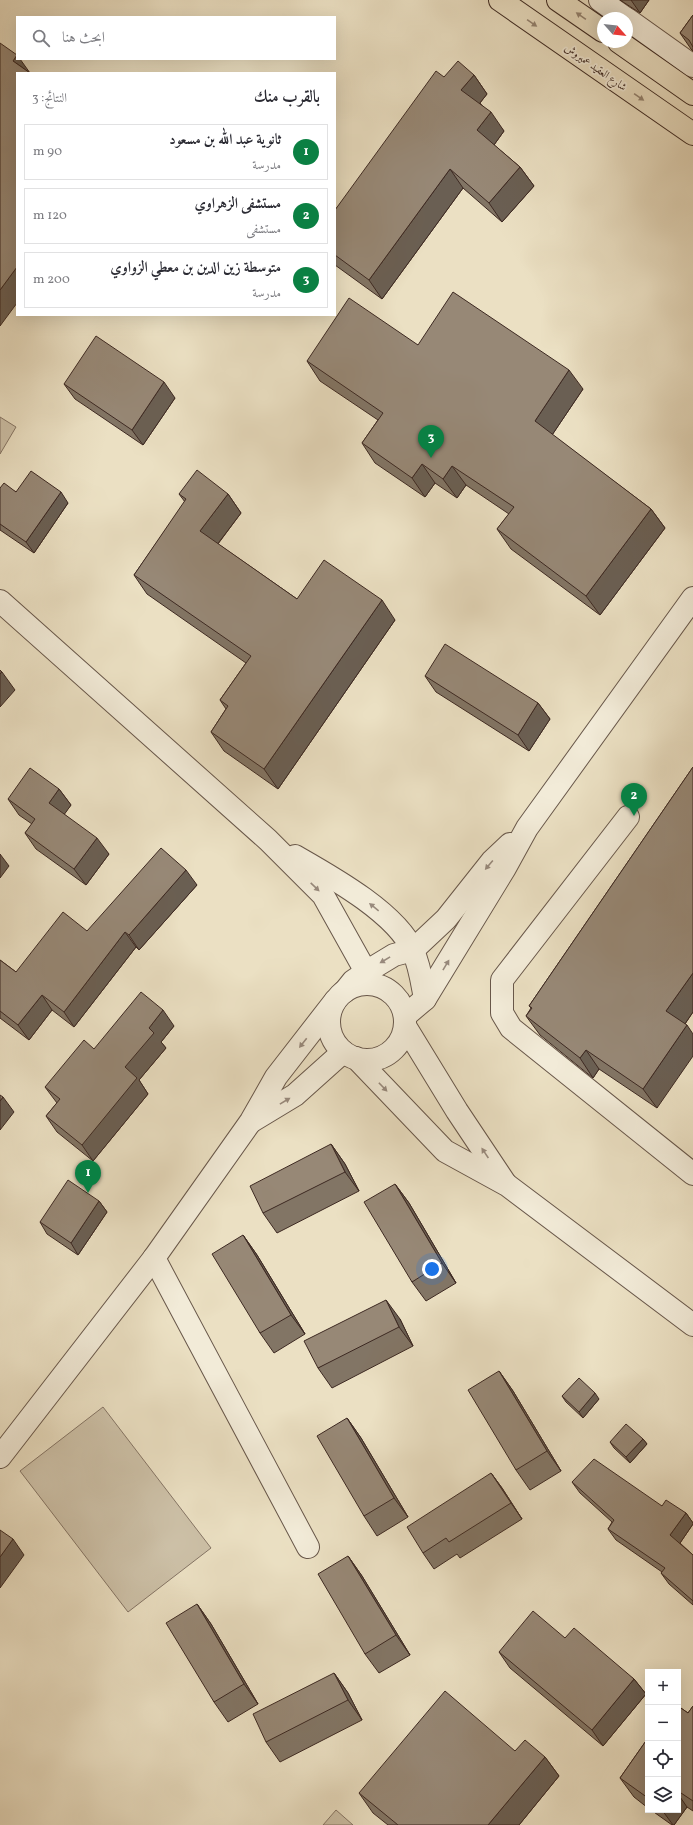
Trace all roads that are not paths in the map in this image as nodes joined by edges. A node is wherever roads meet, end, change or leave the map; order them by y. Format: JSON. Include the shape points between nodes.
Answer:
{"nodes":[{"id":1,"x":558,"y":0,"type":"edge"},
{"id":2,"x":600,"y":0,"type":"edge"},
{"id":3,"x":510,"y":3,"type":"edge"},
{"id":4,"x":616,"y":12,"type":"edge"},
{"id":5,"x":633,"y":24,"type":"edge"},
{"id":6,"x":597,"y":27,"type":"edge"},
{"id":7,"x":628,"y":48,"type":"edge"},
{"id":8,"x":693,"y":66,"type":"edge"},
{"id":9,"x":693,"y":94,"type":"edge"},
{"id":10,"x":693,"y":134,"type":"edge"},
{"id":11,"x":693,"y":598,"type":"edge"},
{"id":12,"x":0,"y":601,"type":"edge"},
{"id":13,"x":628,"y":817,"type":"dead end"},
{"id":14,"x":527,"y":828,"type":"junction"},
{"id":15,"x":268,"y":840,"type":"junction"},
{"id":16,"x":413,"y":950,"type":"junction"},
{"id":17,"x":366,"y":972,"type":"junction"},
{"id":18,"x":340,"y":996,"type":"junction"},
{"id":19,"x":425,"y":999,"type":"junction"},
{"id":20,"x":405,"y":1021,"type":"junction"},
{"id":21,"x":349,"y":1055,"type":"junction"},
{"id":22,"x":251,"y":1121,"type":"junction"},
{"id":23,"x":693,"y":1174,"type":"edge"},
{"id":24,"x":507,"y":1185,"type":"junction"},
{"id":25,"x":154,"y":1258,"type":"junction"},
{"id":26,"x":693,"y":1325,"type":"edge"},
{"id":27,"x":0,"y":1457,"type":"edge"},
{"id":28,"x":308,"y":1547,"type":"dead end"}],
"edges":[{"from":6,"to":1,"type":"main road","one_way":true},
{"from":2,"to":4,"type":"street"},
{"from":3,"to":10,"type":"main road","name":"شارع العقيد عميروش","one_way":true},
{"from":5,"to":8,"type":"street"},
{"from":7,"to":9,"type":"main road"},
{"from":11,"to":14,"type":"street"},
{"from":12,"to":15,"type":"street"},
{"from":13,"to":23,"type":"street","via":[[502,980],[502,1013],[511,1028]]},
{"from":14,"to":16,"type":"street","one_way":true,"via":[[492,862],[446,919]]},
{"from":19,"to":14,"type":"street","one_way":true},
{"from":16,"to":15,"type":"street","one_way":true,"via":[[398,929],[344,884]]},
{"from":15,"to":17,"type":"street","one_way":true,"via":[[324,895]]},
{"from":16,"to":17,"type":"street","one_way":true,"via":[[394,955]]},
{"from":16,"to":19,"type":"street"},
{"from":17,"to":18,"type":"street","via":[[353,981]]},
{"from":18,"to":20,"type":"street","via":[[356,985],[369,983],[382,986],[393,993],[401,1004]]},
{"from":18,"to":21,"type":"street","via":[[330,1011],[329,1028],[335,1043]]},
{"from":18,"to":22,"type":"street","one_way":true,"via":[[276,1077]]},
{"from":19,"to":20,"type":"street"},
{"from":20,"to":21,"type":"street","via":[[397,1046],[388,1053],[367,1060]]},
{"from":24,"to":20,"type":"street","one_way":true,"via":[[457,1110]]},
{"from":22,"to":21,"type":"street","one_way":true,"via":[[294,1095]]},
{"from":21,"to":24,"type":"street","one_way":true,"via":[[444,1152]]},
{"from":22,"to":25,"type":"street"},
{"from":24,"to":26,"type":"street"},
{"from":25,"to":27,"type":"street"},
{"from":25,"to":28,"type":"street"}]}
